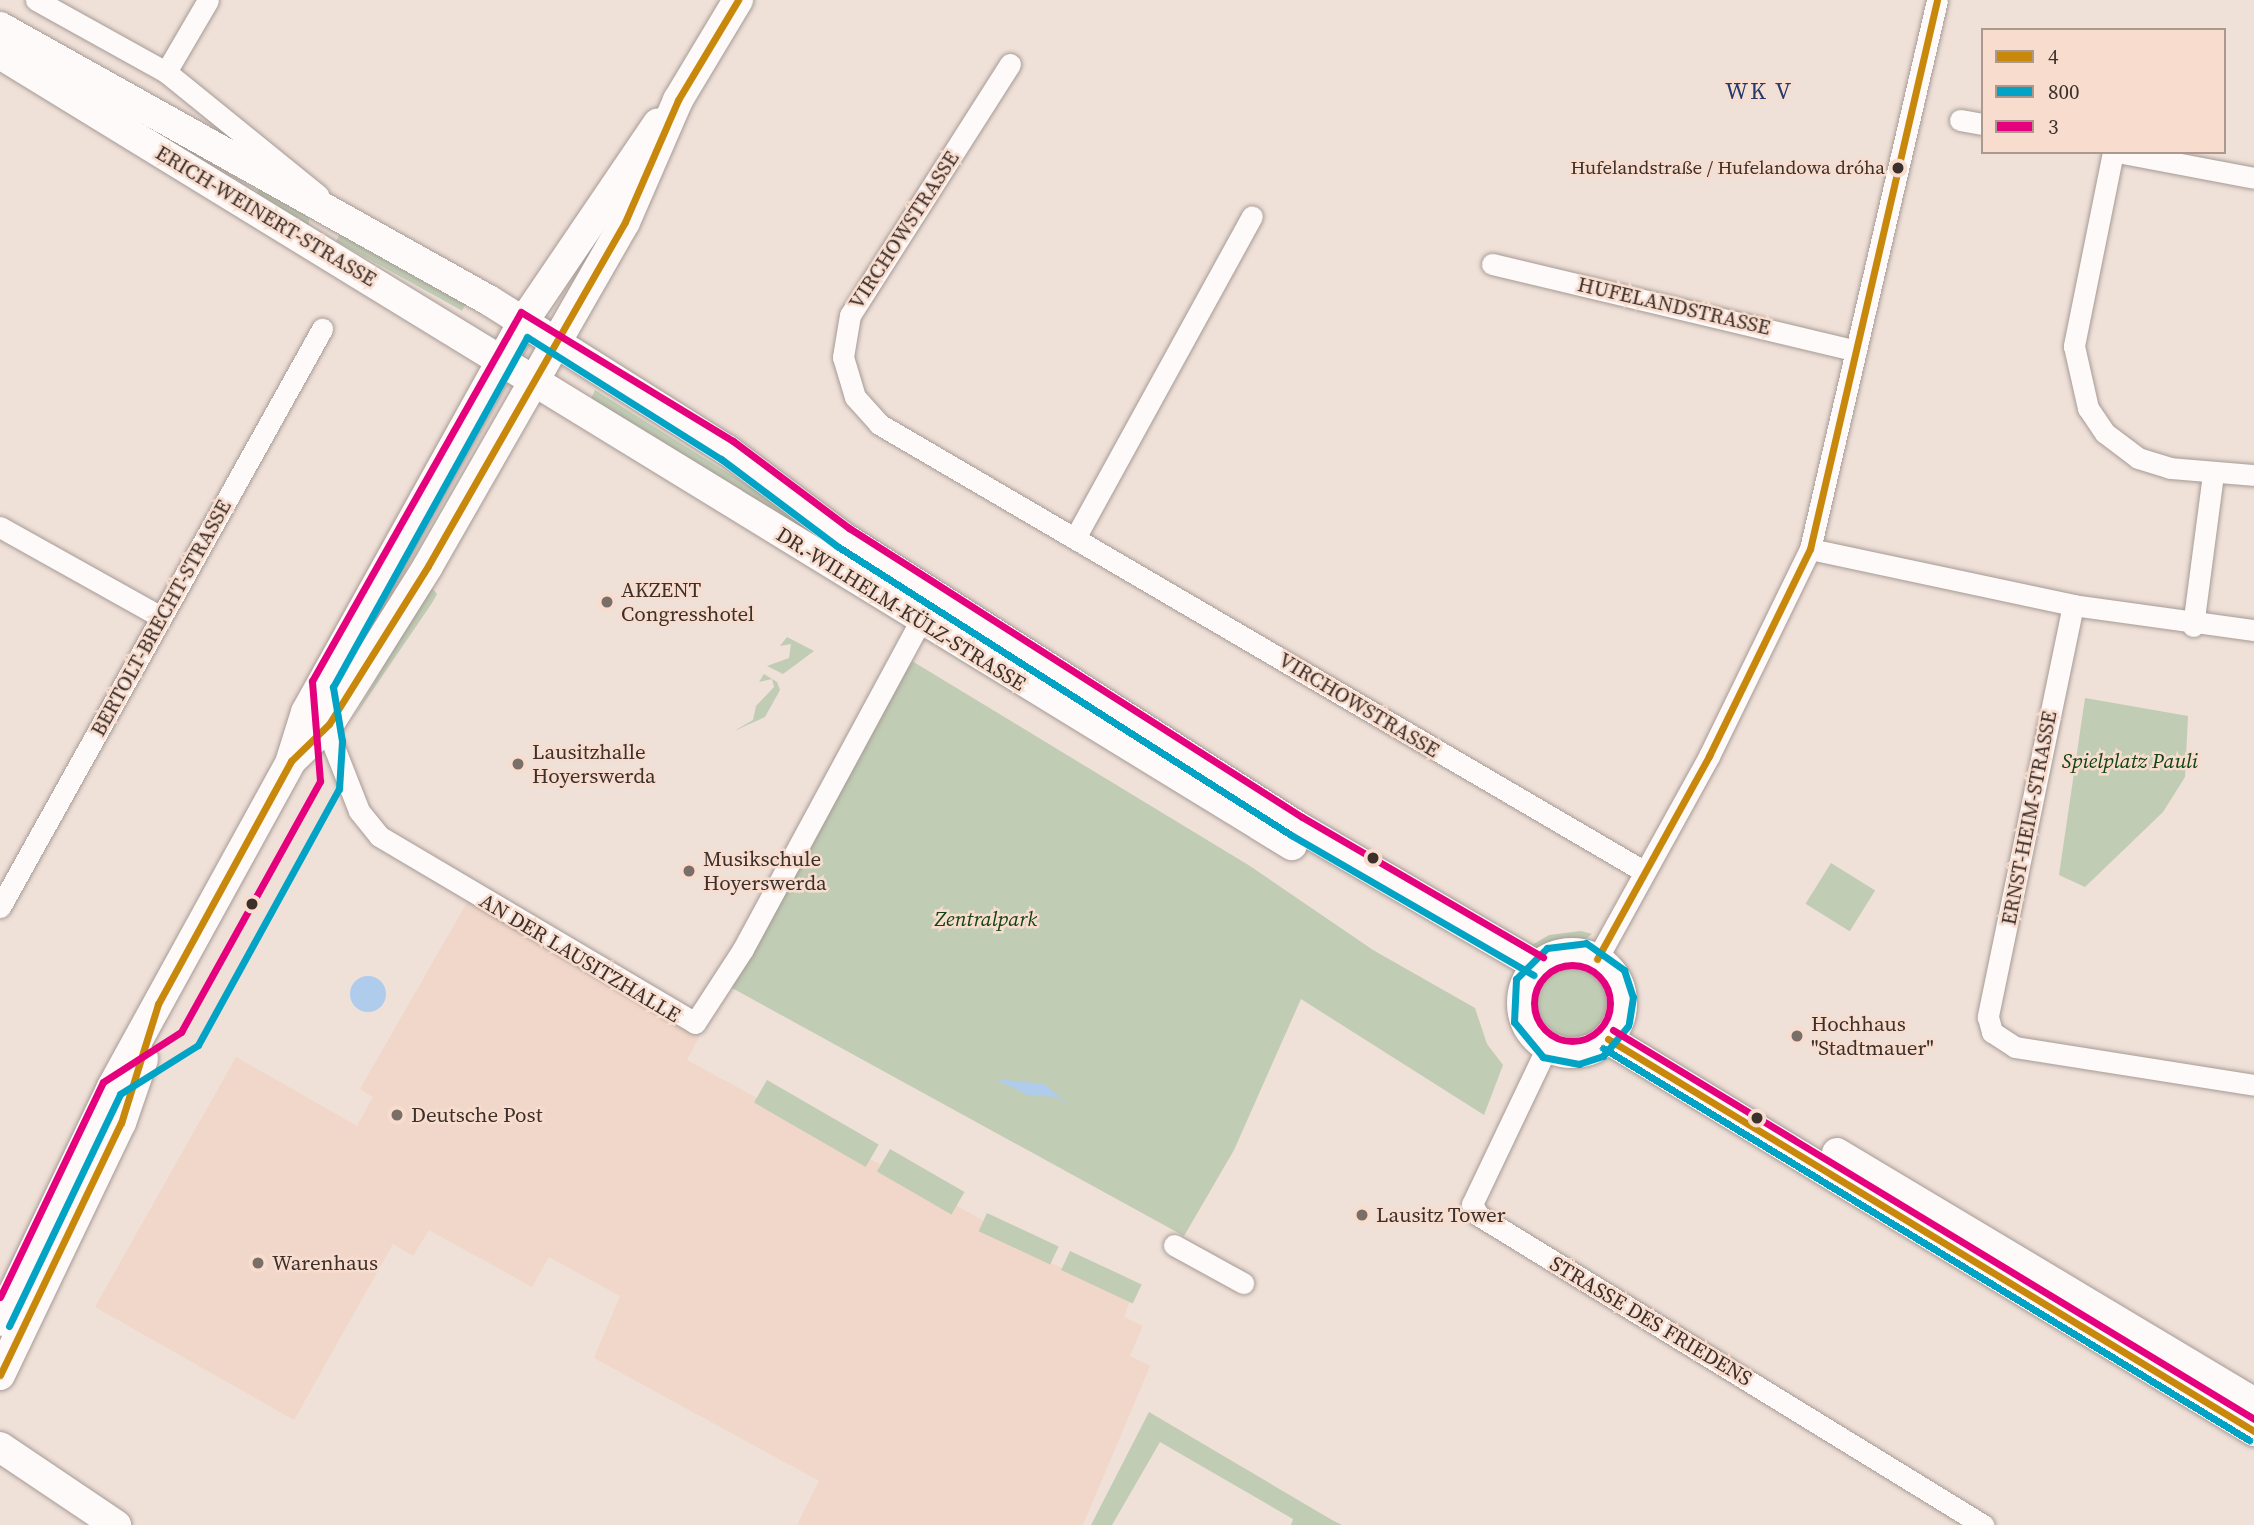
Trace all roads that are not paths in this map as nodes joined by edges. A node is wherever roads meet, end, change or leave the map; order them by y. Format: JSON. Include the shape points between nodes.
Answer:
{"nodes":[{"id":1,"x":36,"y":0,"type":"edge"},
{"id":2,"x":208,"y":0,"type":"edge"},
{"id":3,"x":738,"y":0,"type":"edge"},
{"id":4,"x":1937,"y":0,"type":"edge"},
{"id":5,"x":0,"y":27,"type":"edge"},
{"id":6,"x":0,"y":54,"type":"edge"},
{"id":7,"x":1010,"y":64,"type":"dead end"},
{"id":8,"x":166,"y":72,"type":"junction"},
{"id":9,"x":678,"y":100,"type":"junction"},
{"id":10,"x":1960,"y":120,"type":"dead end"},
{"id":11,"x":1981,"y":124,"type":"edge"},
{"id":12,"x":2115,"y":154,"type":"edge"},
{"id":13,"x":2126,"y":154,"type":"edge"},
{"id":14,"x":2254,"y":178,"type":"edge"},
{"id":15,"x":1252,"y":216,"type":"dead end"},
{"id":16,"x":348,"y":222,"type":"junction"},
{"id":17,"x":1492,"y":264,"type":"dead end"},
{"id":18,"x":523,"y":322,"type":"junction"},
{"id":19,"x":322,"y":329,"type":"dead end"},
{"id":20,"x":555,"y":341,"type":"junction"},
{"id":21,"x":1856,"y":351,"type":"junction"},
{"id":22,"x":503,"y":358,"type":"junction"},
{"id":23,"x":534,"y":376,"type":"junction"},
{"id":24,"x":2213,"y":474,"type":"junction"},
{"id":25,"x":2254,"y":475,"type":"edge"},
{"id":26,"x":0,"y":527,"type":"edge"},
{"id":27,"x":1075,"y":538,"type":"junction"},
{"id":28,"x":1810,"y":549,"type":"junction"},
{"id":29,"x":2073,"y":605,"type":"junction"},
{"id":30,"x":159,"y":616,"type":"junction"},
{"id":31,"x":919,"y":622,"type":"junction"},
{"id":32,"x":2193,"y":626,"type":"junction"},
{"id":33,"x":2254,"y":630,"type":"edge"},
{"id":34,"x":332,"y":742,"type":"dead end"},
{"id":35,"x":291,"y":761,"type":"junction"},
{"id":36,"x":1644,"y":872,"type":"junction"},
{"id":37,"x":0,"y":907,"type":"edge"},
{"id":38,"x":1597,"y":959,"type":"junction"},
{"id":39,"x":1532,"y":975,"type":"junction"},
{"id":40,"x":158,"y":1004,"type":"junction"},
{"id":41,"x":1614,"y":1030,"type":"junction"},
{"id":42,"x":1547,"y":1046,"type":"junction"},
{"id":43,"x":2254,"y":1085,"type":"edge"},
{"id":44,"x":1174,"y":1245,"type":"dead end"},
{"id":45,"x":1243,"y":1283,"type":"dead end"},
{"id":46,"x":0,"y":1321,"type":"edge"},
{"id":47,"x":0,"y":1375,"type":"edge"},
{"id":48,"x":2254,"y":1403,"type":"edge"},
{"id":49,"x":2254,"y":1432,"type":"edge"},
{"id":50,"x":0,"y":1447,"type":"edge"},
{"id":51,"x":116,"y":1525,"type":"edge"},
{"id":52,"x":1983,"y":1525,"type":"edge"}],
"edges":[{"from":1,"to":8,"type":"street","name":"ERICH-WEINERT-STRASSE"},
{"from":2,"to":8,"type":"street"},
{"from":3,"to":9,"type":"street"},
{"from":4,"to":21,"type":"street"},
{"from":5,"to":16,"type":"street","name":"ERICH-WEINERT-STRASSE"},
{"from":6,"to":22,"type":"street","name":"ERICH-WEINERT-STRASSE"},
{"from":7,"to":27,"type":"street","name":"VIRCHOWSTRASSE","via":[[850,315],[843,358],[855,397],[879,425]]},
{"from":8,"to":16,"type":"street","name":"ERICH-WEINERT-STRASSE","via":[[265,147]]},
{"from":9,"to":18,"type":"street","via":[[629,158]]},
{"from":9,"to":20,"type":"street","via":[[625,222]]},
{"from":10,"to":11,"type":"street"},
{"from":12,"to":24,"type":"street","via":[[2074,346],[2081,390],[2105,433],[2138,458]]},
{"from":13,"to":14,"type":"street"},
{"from":15,"to":27,"type":"street"},
{"from":16,"to":18,"type":"street","name":"ERICH-WEINERT-STRASSE"},
{"from":17,"to":21,"type":"street","name":"HUFELANDSTRASSE"},
{"from":18,"to":20,"type":"street","name":"ERICH-WEINERT-STRASSE"},
{"from":18,"to":22,"type":"street"},
{"from":19,"to":30,"type":"street","name":"BERTOLT-BRECHT-STRASSE"},
{"from":20,"to":23,"type":"street"},
{"from":20,"to":39,"type":"street","name":"DR.-WILHELM-KÜLZ-STRASSE","via":[[727,450],[843,537]]},
{"from":21,"to":28,"type":"street"},
{"from":22,"to":23,"type":"street","name":"ERICH-WEINERT-STRASSE"},
{"from":22,"to":35,"type":"street","via":[[306,712]]},
{"from":23,"to":31,"type":"street","name":"DR.-WILHELM-KÜLZ-STRASSE"},
{"from":23,"to":35,"type":"street","via":[[329,724]]},
{"from":24,"to":25,"type":"street"},
{"from":24,"to":32,"type":"street"},
{"from":26,"to":30,"type":"street"},
{"from":27,"to":36,"type":"street","name":"VIRCHOWSTRASSE"},
{"from":28,"to":29,"type":"street"},
{"from":28,"to":36,"type":"street"},
{"from":29,"to":32,"type":"street"},
{"from":29,"to":43,"type":"street","name":"ERNST-HEIM-STRASSE","via":[[1988,1017],[1992,1032],[2015,1047]]},
{"from":30,"to":37,"type":"street","name":"BERTOLT-BRECHT-STRASSE"},
{"from":31,"to":34,"type":"street","name":"AN DER LAUSITZHALLE","via":[[743,949],[695,1023],[379,836],[359,811]]},
{"from":31,"to":39,"type":"street","name":"DR.-WILHELM-KÜLZ-STRASSE"},
{"from":32,"to":33,"type":"street"},
{"from":35,"to":40,"type":"street"},
{"from":36,"to":38,"type":"street"},
{"from":38,"to":39,"type":"street","via":[[1566,953]]},
{"from":38,"to":41,"type":"street","via":[[1620,986]]},
{"from":39,"to":42,"type":"street","via":[[1524,1019]]},
{"from":40,"to":46,"type":"street"},
{"from":40,"to":47,"type":"street","via":[[121,1123]]},
{"from":41,"to":42,"type":"street","via":[[1579,1053]]},
{"from":41,"to":48,"type":"street"},
{"from":41,"to":49,"type":"street"},
{"from":42,"to":52,"type":"street","name":"STRASSE DES FRIEDENS","via":[[1472,1204],[1478,1215]]},
{"from":44,"to":45,"type":"street"},
{"from":50,"to":51,"type":"street"}]}
